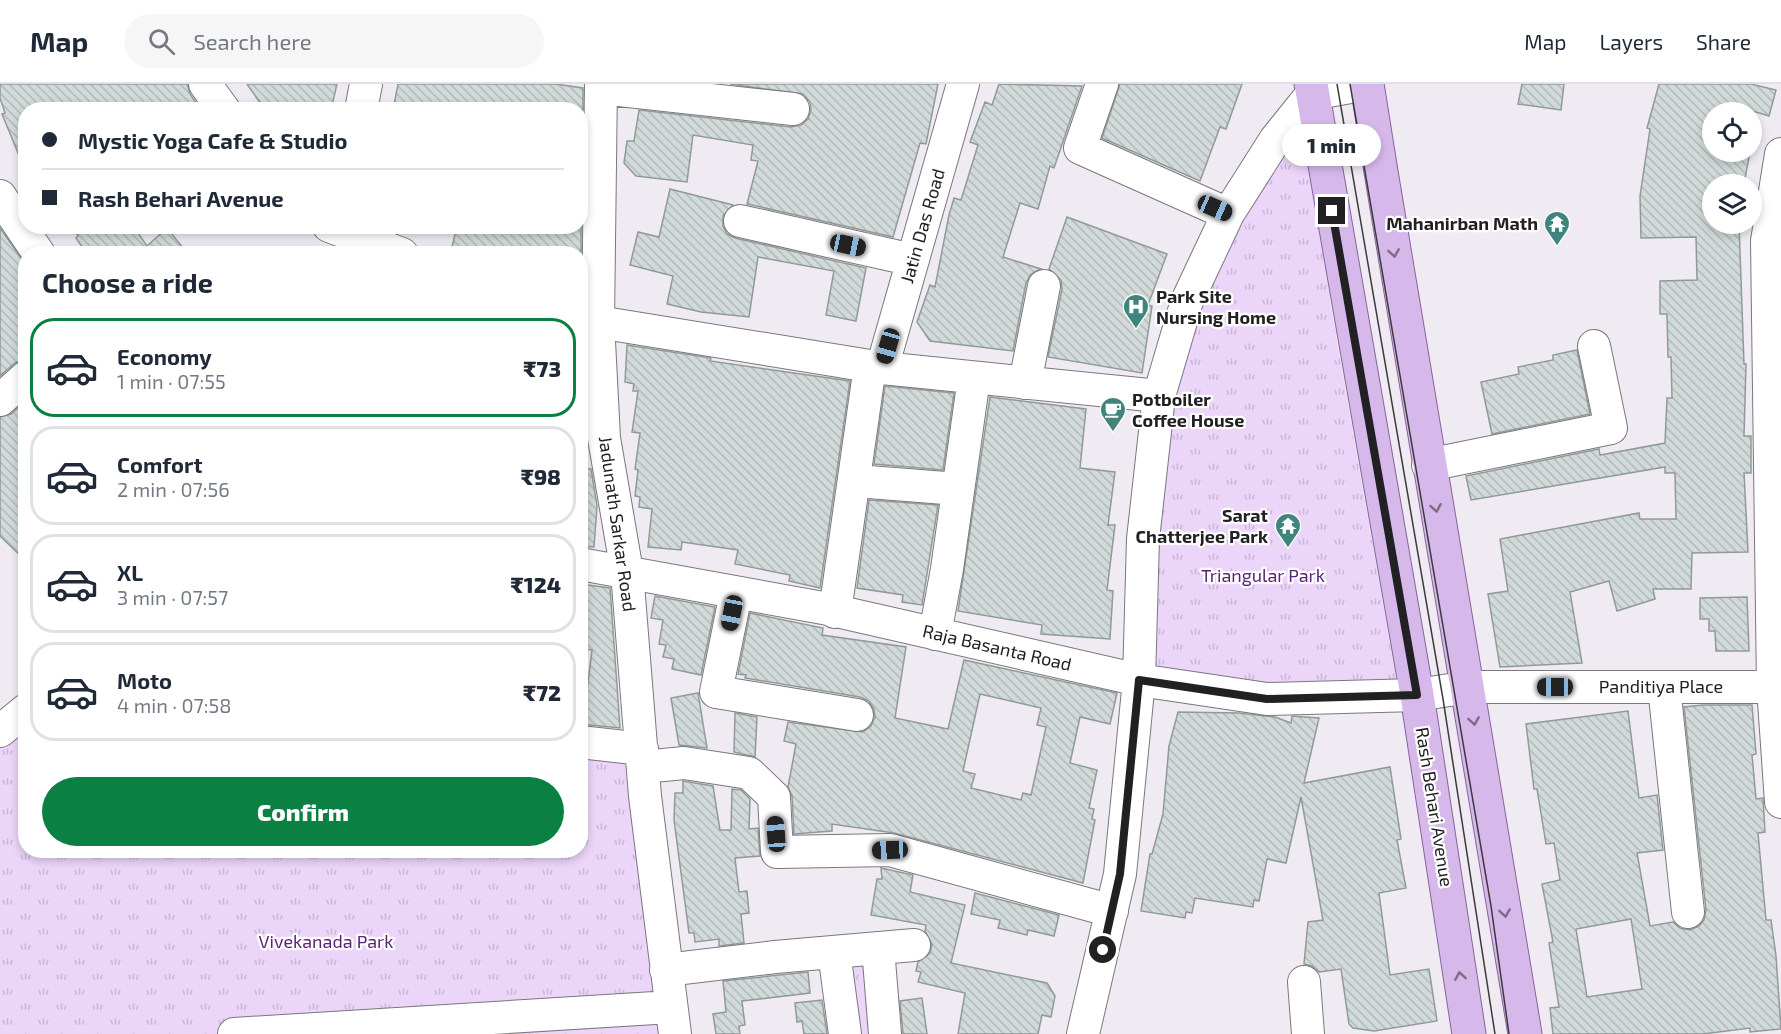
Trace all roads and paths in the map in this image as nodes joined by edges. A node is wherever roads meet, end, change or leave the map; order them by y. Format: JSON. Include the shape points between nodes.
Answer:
{"nodes":[{"id":1,"x":205,"y":84,"type":"edge"},
{"id":2,"x":366,"y":84,"type":"edge"},
{"id":3,"x":963,"y":84,"type":"edge"},
{"id":4,"x":1102,"y":84,"type":"edge"},
{"id":5,"x":1367,"y":84,"type":"edge"},
{"id":6,"x":601,"y":86,"type":"edge"},
{"id":7,"x":1311,"y":89,"type":"edge"},
{"id":8,"x":218,"y":102,"type":"edge"},
{"id":9,"x":363,"y":102,"type":"edge"},
{"id":10,"x":793,"y":109,"type":"dead end"},
{"id":11,"x":1781,"y":154,"type":"edge"},
{"id":12,"x":2,"y":205,"type":"edge"},
{"id":13,"x":1228,"y":213,"type":"junction"},
{"id":14,"x":740,"y":221,"type":"dead end"},
{"id":15,"x":18,"y":226,"type":"edge"},
{"id":16,"x":24,"y":234,"type":"edge"},
{"id":17,"x":329,"y":234,"type":"edge"},
{"id":18,"x":33,"y":246,"type":"edge"},
{"id":19,"x":373,"y":246,"type":"edge"},
{"id":20,"x":913,"y":260,"type":"junction"},
{"id":21,"x":1044,"y":286,"type":"dead end"},
{"id":22,"x":589,"y":319,"type":"edge"},
{"id":23,"x":1594,"y":346,"type":"dead end"},
{"id":24,"x":876,"y":367,"type":"junction"},
{"id":25,"x":974,"y":378,"type":"junction"},
{"id":26,"x":1025,"y":383,"type":"junction"},
{"id":27,"x":18,"y":384,"type":"edge"},
{"id":28,"x":1159,"y":396,"type":"junction"},
{"id":29,"x":0,"y":399,"type":"edge"},
{"id":30,"x":1428,"y":465,"type":"junction"},
{"id":31,"x":856,"y":481,"type":"junction"},
{"id":32,"x":958,"y":489,"type":"junction"},
{"id":33,"x":588,"y":565,"type":"edge"},
{"id":34,"x":627,"y":572,"type":"junction"},
{"id":35,"x":736,"y":593,"type":"junction"},
{"id":36,"x":836,"y":612,"type":"junction"},
{"id":37,"x":935,"y":634,"type":"junction"},
{"id":38,"x":1139,"y":680,"type":"junction"},
{"id":39,"x":1468,"y":687,"type":"junction"},
{"id":40,"x":1664,"y":687,"type":"junction"},
{"id":41,"x":1777,"y":687,"type":"edge"},
{"id":42,"x":1417,"y":695,"type":"junction"},
{"id":43,"x":857,"y":715,"type":"dead end"},
{"id":44,"x":18,"y":716,"type":"edge"},
{"id":45,"x":0,"y":731,"type":"edge"},
{"id":46,"x":588,"y":744,"type":"edge"},
{"id":47,"x":642,"y":758,"type":"junction"},
{"id":48,"x":1781,"y":802,"type":"edge"},
{"id":49,"x":1112,"y":911,"type":"junction"},
{"id":50,"x":1688,"y":912,"type":"dead end"},
{"id":51,"x":914,"y":945,"type":"dead end"},
{"id":52,"x":878,"y":948,"type":"junction"},
{"id":53,"x":834,"y":952,"type":"junction"},
{"id":54,"x":666,"y":970,"type":"junction"},
{"id":55,"x":1304,"y":982,"type":"dead end"},
{"id":56,"x":673,"y":1021,"type":"edge"},
{"id":57,"x":1091,"y":1032,"type":"edge"},
{"id":58,"x":234,"y":1034,"type":"edge"},
{"id":59,"x":845,"y":1034,"type":"edge"},
{"id":60,"x":885,"y":1034,"type":"edge"},
{"id":61,"x":1308,"y":1034,"type":"edge"},
{"id":62,"x":1469,"y":1034,"type":"edge"},
{"id":63,"x":1525,"y":1034,"type":"edge"}],
"edges":[{"from":1,"to":8,"type":"street"},
{"from":2,"to":9,"type":"street"},
{"from":3,"to":20,"type":"street","name":"Jatin Das Road"},
{"from":4,"to":13,"type":"street","via":[[1080,148]]},
{"from":5,"to":7,"type":"street"},
{"from":5,"to":30,"type":"main road","one_way":true},
{"from":6,"to":10,"type":"street"},
{"from":6,"to":22,"type":"street","name":"Jadunath Sarkar Road"},
{"from":7,"to":13,"type":"street"},
{"from":7,"to":42,"type":"main road","name":"Rash Behari Avenue"},
{"from":11,"to":41,"type":"street","via":[[1767,241]]},
{"from":12,"to":15,"type":"street"},
{"from":13,"to":28,"type":"street","via":[[1187,301]]},
{"from":14,"to":20,"type":"street"},
{"from":16,"to":18,"type":"street"},
{"from":17,"to":19,"type":"street"},
{"from":20,"to":24,"type":"street","name":"Jatin Das Road"},
{"from":21,"to":26,"type":"street"},
{"from":22,"to":24,"type":"street"},
{"from":22,"to":34,"type":"street","name":"Jadunath Sarkar Road"},
{"from":23,"to":30,"type":"street","via":[[1611,428]]},
{"from":24,"to":25,"type":"street"},
{"from":24,"to":31,"type":"street","name":"Jatin Das Road"},
{"from":25,"to":26,"type":"street"},
{"from":25,"to":32,"type":"street"},
{"from":26,"to":28,"type":"street"},
{"from":27,"to":29,"type":"street"},
{"from":28,"to":38,"type":"street","via":[[1143,539]]},
{"from":30,"to":39,"type":"main road","one_way":true},
{"from":31,"to":32,"type":"street"},
{"from":31,"to":36,"type":"street","name":"Jatin Das Road"},
{"from":32,"to":37,"type":"street"},
{"from":33,"to":34,"type":"street","name":"Raja Basanta Road"},
{"from":34,"to":35,"type":"street","name":"Raja Basanta Road"},
{"from":34,"to":47,"type":"street","name":"Jadunath Sarkar Road"},
{"from":35,"to":36,"type":"street","name":"Raja Basanta Road"},
{"from":35,"to":43,"type":"street","via":[[716,692]]},
{"from":36,"to":37,"type":"street","name":"Raja Basanta Road"},
{"from":37,"to":38,"type":"street","name":"Raja Basanta Road"},
{"from":38,"to":42,"type":"street","name":"Raja Basanta Road","via":[[1267,699]]},
{"from":38,"to":49,"type":"street","via":[[1120,874]]},
{"from":39,"to":40,"type":"street","name":"Panditiya Place"},
{"from":39,"to":42,"type":"street","name":"Panditiya Place"},
{"from":39,"to":63,"type":"main road","one_way":true},
{"from":40,"to":41,"type":"street","name":"Panditiya Place"},
{"from":40,"to":50,"type":"street"},
{"from":41,"to":48,"type":"street"},
{"from":62,"to":42,"type":"main road","name":"Rash Behari Avenue","one_way":true},
{"from":44,"to":45,"type":"street"},
{"from":46,"to":47,"type":"street"},
{"from":47,"to":49,"type":"street","via":[[749,774],[774,797],[777,852],[890,850]]},
{"from":47,"to":54,"type":"street","name":"Jadunath Sarkar Road"},
{"from":49,"to":57,"type":"street"},
{"from":51,"to":52,"type":"street"},
{"from":52,"to":53,"type":"street"},
{"from":52,"to":60,"type":"street"},
{"from":53,"to":54,"type":"street"},
{"from":53,"to":59,"type":"street"},
{"from":54,"to":56,"type":"street","name":"Jadunath Sarkar Road"},
{"from":55,"to":61,"type":"street"},
{"from":56,"to":58,"type":"street"}]}
